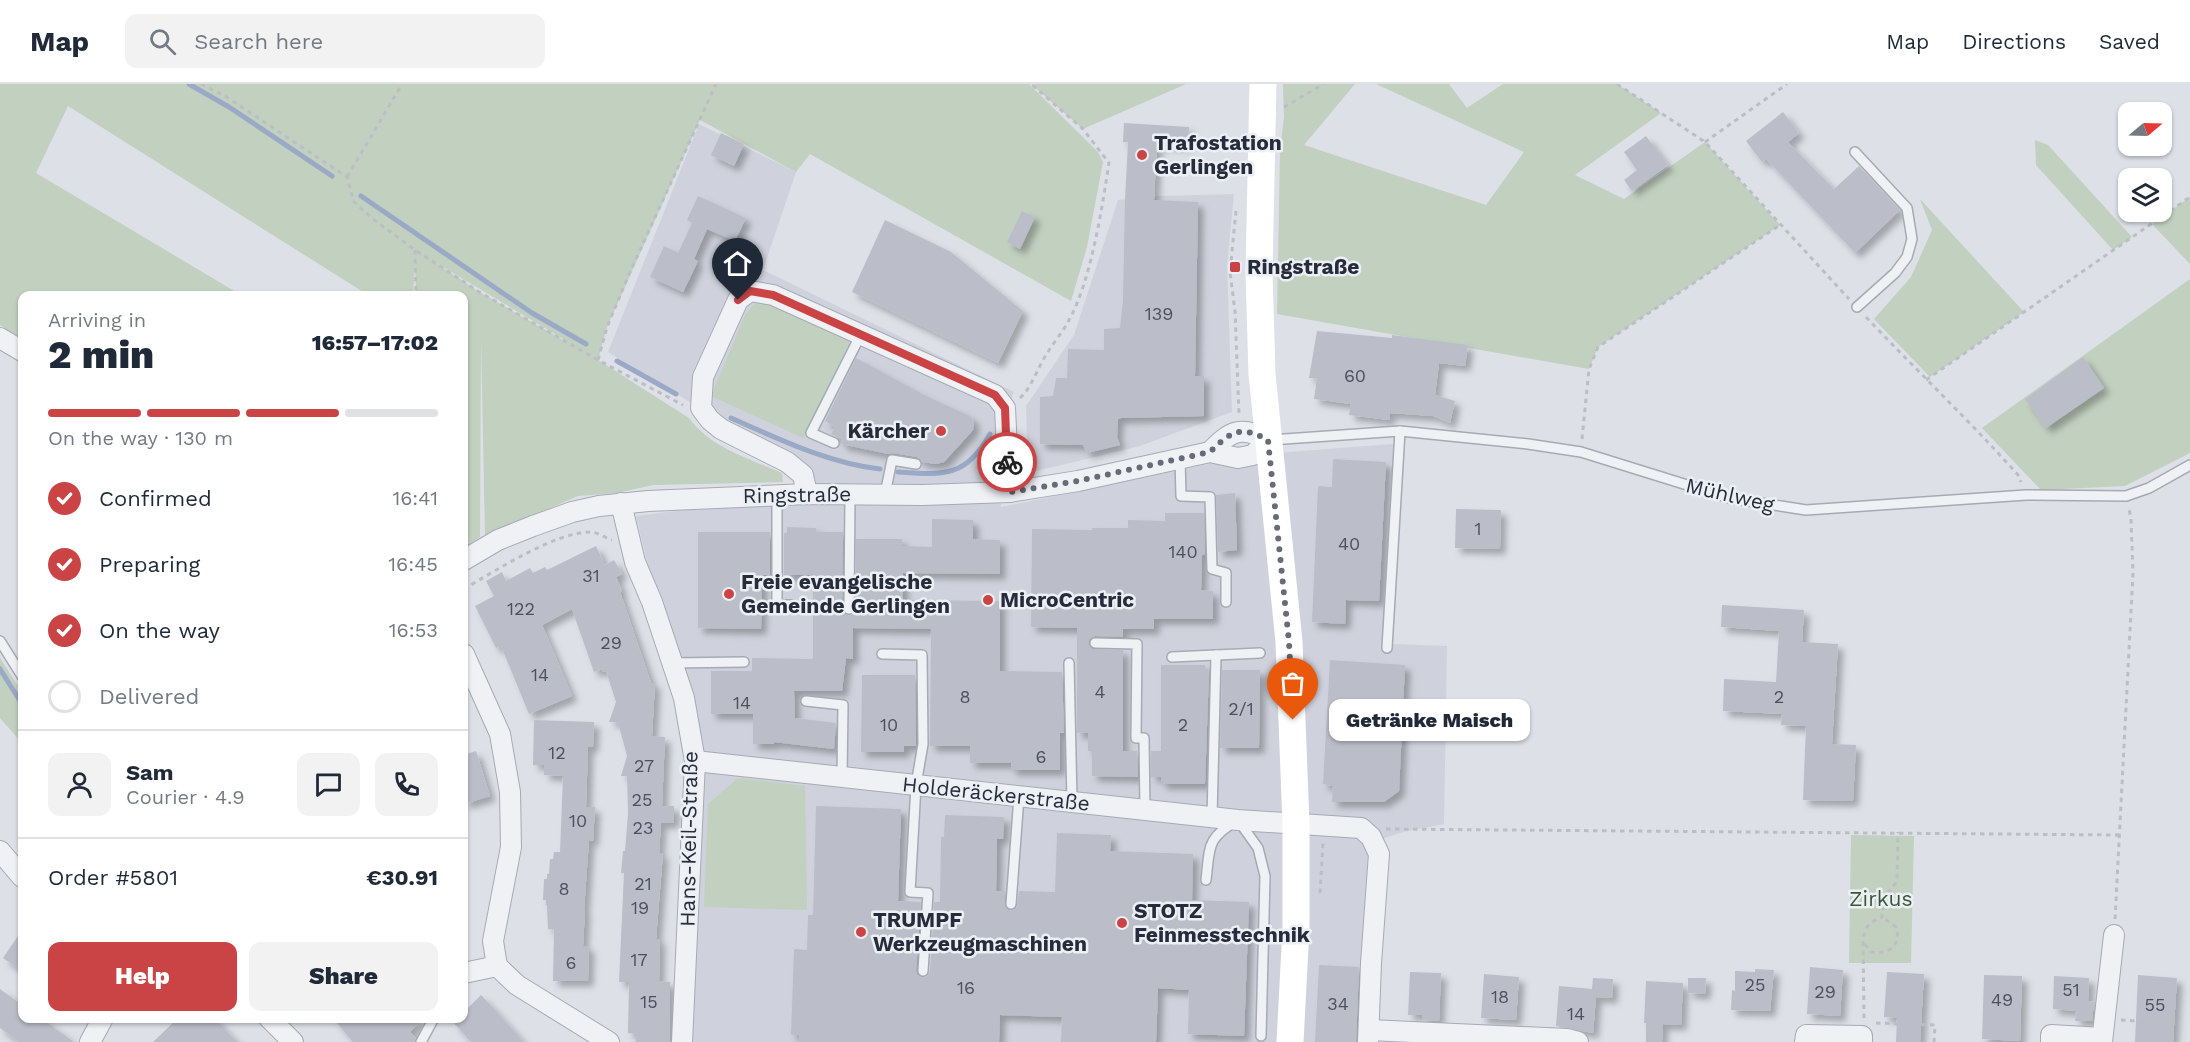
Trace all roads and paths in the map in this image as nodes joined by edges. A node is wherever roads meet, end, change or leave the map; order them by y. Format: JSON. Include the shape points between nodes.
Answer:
{"nodes":[{"id":1,"x":201,"y":84,"type":"edge"},
{"id":2,"x":402,"y":84,"type":"edge"},
{"id":3,"x":716,"y":84,"type":"edge"},
{"id":4,"x":1031,"y":84,"type":"edge"},
{"id":5,"x":1263,"y":84,"type":"edge"},
{"id":6,"x":1324,"y":84,"type":"edge"},
{"id":7,"x":1617,"y":84,"type":"edge"},
{"id":8,"x":1787,"y":84,"type":"edge"},
{"id":9,"x":1263,"y":112,"type":"junction"},
{"id":10,"x":1705,"y":142,"type":"junction"},
{"id":11,"x":1855,"y":152,"type":"dead end"},
{"id":12,"x":347,"y":177,"type":"junction"},
{"id":13,"x":2190,"y":197,"type":"edge"},
{"id":14,"x":1237,"y":204,"type":"dead end"},
{"id":15,"x":1780,"y":225,"type":"junction"},
{"id":16,"x":415,"y":249,"type":"junction"},
{"id":17,"x":416,"y":291,"type":"edge"},
{"id":18,"x":1857,"y":307,"type":"junction"},
{"id":19,"x":861,"y":334,"type":"junction"},
{"id":20,"x":0,"y":338,"type":"edge"},
{"id":21,"x":18,"y":349,"type":"edge"},
{"id":22,"x":598,"y":360,"type":"junction"},
{"id":23,"x":1926,"y":380,"type":"junction"},
{"id":24,"x":701,"y":408,"type":"junction"},
{"id":25,"x":1005,"y":408,"type":"junction"},
{"id":26,"x":1400,"y":430,"type":"junction"},
{"id":27,"x":1238,"y":432,"type":"junction"},
{"id":28,"x":1268,"y":440,"type":"junction"},
{"id":29,"x":834,"y":443,"type":"dead end"},
{"id":30,"x":1210,"y":452,"type":"junction"},
{"id":31,"x":1581,"y":452,"type":"junction"},
{"id":32,"x":1180,"y":458,"type":"junction"},
{"id":33,"x":916,"y":464,"type":"dead end"},
{"id":34,"x":2190,"y":465,"type":"edge"},
{"id":35,"x":1010,"y":492,"type":"junction"},
{"id":36,"x":807,"y":494,"type":"junction"},
{"id":37,"x":850,"y":494,"type":"junction"},
{"id":38,"x":885,"y":494,"type":"junction"},
{"id":39,"x":777,"y":495,"type":"junction"},
{"id":40,"x":2026,"y":495,"type":"junction"},
{"id":41,"x":2126,"y":496,"type":"junction"},
{"id":42,"x":621,"y":503,"type":"junction"},
{"id":43,"x":627,"y":534,"type":"junction"},
{"id":44,"x":468,"y":558,"type":"edge"},
{"id":45,"x":468,"y":587,"type":"edge"},
{"id":46,"x":1226,"y":602,"type":"dead end"},
{"id":47,"x":793,"y":605,"type":"dead end"},
{"id":48,"x":849,"y":609,"type":"dead end"},
{"id":49,"x":0,"y":641,"type":"edge"},
{"id":50,"x":1095,"y":643,"type":"dead end"},
{"id":51,"x":1387,"y":648,"type":"dead end"},
{"id":52,"x":1260,"y":653,"type":"dead end"},
{"id":53,"x":882,"y":654,"type":"dead end"},
{"id":54,"x":1216,"y":655,"type":"junction"},
{"id":55,"x":1172,"y":657,"type":"dead end"},
{"id":56,"x":744,"y":662,"type":"dead end"},
{"id":57,"x":468,"y":663,"type":"edge"},
{"id":58,"x":672,"y":663,"type":"junction"},
{"id":59,"x":1069,"y":663,"type":"dead end"},
{"id":60,"x":18,"y":670,"type":"edge"},
{"id":61,"x":806,"y":701,"type":"dead end"},
{"id":62,"x":695,"y":761,"type":"junction"},
{"id":63,"x":842,"y":777,"type":"junction"},
{"id":64,"x":916,"y":785,"type":"junction"},
{"id":65,"x":1020,"y":796,"type":"junction"},
{"id":66,"x":1072,"y":802,"type":"junction"},
{"id":67,"x":1145,"y":810,"type":"junction"},
{"id":68,"x":1212,"y":818,"type":"junction"},
{"id":69,"x":1238,"y":820,"type":"junction"},
{"id":70,"x":1296,"y":825,"type":"junction"},
{"id":71,"x":1383,"y":829,"type":"dead end"},
{"id":72,"x":1898,"y":832,"type":"junction"},
{"id":73,"x":2119,"y":836,"type":"junction"},
{"id":74,"x":0,"y":851,"type":"edge"},
{"id":75,"x":18,"y":872,"type":"edge"},
{"id":76,"x":1206,"y":880,"type":"dead end"},
{"id":77,"x":1011,"y":904,"type":"dead end"},
{"id":78,"x":1882,"y":917,"type":"junction"},
{"id":79,"x":2114,"y":935,"type":"joint"},
{"id":80,"x":1863,"y":939,"type":"junction"},
{"id":81,"x":497,"y":966,"type":"junction"},
{"id":82,"x":923,"y":971,"type":"dead end"},
{"id":83,"x":468,"y":972,"type":"edge"},
{"id":84,"x":100,"y":1023,"type":"edge"},
{"id":85,"x":274,"y":1023,"type":"edge"},
{"id":86,"x":432,"y":1023,"type":"edge"},
{"id":87,"x":2166,"y":1023,"type":"dead end"},
{"id":88,"x":2103,"y":1033,"type":"edge"},
{"id":89,"x":1863,"y":1034,"type":"edge"},
{"id":90,"x":1261,"y":1036,"type":"dead end"},
{"id":91,"x":1369,"y":1036,"type":"edge"},
{"id":92,"x":90,"y":1042,"type":"edge"},
{"id":93,"x":293,"y":1042,"type":"edge"},
{"id":94,"x":422,"y":1042,"type":"edge"},
{"id":95,"x":609,"y":1042,"type":"edge"},
{"id":96,"x":682,"y":1042,"type":"edge"},
{"id":97,"x":1290,"y":1042,"type":"edge"},
{"id":98,"x":1578,"y":1042,"type":"edge"},
{"id":99,"x":1805,"y":1042,"type":"edge"},
{"id":100,"x":1934,"y":1042,"type":"edge"},
{"id":101,"x":2051,"y":1042,"type":"edge"}],
"edges":[{"from":1,"to":12,"type":"path"},
{"from":2,"to":12,"type":"path"},
{"from":3,"to":22,"type":"path","via":[[630,272]]},
{"from":4,"to":25,"type":"path","via":[[1083,129],[1109,163],[1081,294],[1028,389]]},
{"from":5,"to":9,"type":"main road"},
{"from":6,"to":9,"type":"path","via":[[1284,108]]},
{"from":7,"to":10,"type":"path"},
{"from":8,"to":10,"type":"path"},
{"from":9,"to":28,"type":"main road","via":[[1259,272]]},
{"from":10,"to":15,"type":"path"},
{"from":11,"to":18,"type":"lane","via":[[1907,208],[1912,239],[1907,256],[1895,273]]},
{"from":12,"to":16,"type":"path","via":[[354,202]]},
{"from":13,"to":23,"type":"path"},
{"from":14,"to":27,"type":"path","via":[[1230,272],[1235,311]]},
{"from":15,"to":18,"type":"path"},
{"from":15,"to":31,"type":"path","via":[[1598,347],[1589,369]]},
{"from":16,"to":17,"type":"path"},
{"from":16,"to":22,"type":"path","via":[[481,293]]},
{"from":18,"to":23,"type":"path"},
{"from":19,"to":24,"type":"street","via":[[773,295],[750,291],[738,300],[703,377]]},
{"from":19,"to":25,"type":"street","via":[[995,395]]},
{"from":19,"to":29,"type":"lane","via":[[811,433]]},
{"from":20,"to":21,"type":"street"},
{"from":22,"to":24,"type":"path","via":[[682,405]]},
{"from":23,"to":40,"type":"path","via":[[2018,475]]},
{"from":24,"to":36,"type":"street","via":[[721,429],[788,462],[802,475]]},
{"from":25,"to":35,"type":"street"},
{"from":26,"to":28,"type":"lane","name":"Mühlweg"},
{"from":26,"to":31,"type":"lane","name":"Mühlweg"},
{"from":26,"to":51,"type":"lane"},
{"from":27,"to":28,"type":"street","via":[[1251,431]]},
{"from":27,"to":30,"type":"street","name":"Ringstraße","via":[[1222,439]]},
{"from":28,"to":30,"type":"street","name":"Ringstraße","via":[[1253,454],[1238,458]]},
{"from":28,"to":70,"type":"main road","via":[[1289,642]]},
{"from":30,"to":32,"type":"street","name":"Ringstraße"},
{"from":31,"to":40,"type":"lane","name":"Mühlweg","via":[[1719,496],[1806,510]]},
{"from":32,"to":35,"type":"street","name":"Ringstraße"},
{"from":32,"to":46,"type":"lane","via":[[1181,496],[1210,497],[1212,569],[1226,573]]},
{"from":33,"to":38,"type":"lane","via":[[892,460]]},
{"from":34,"to":41,"type":"lane","name":"Mühlweg"},
{"from":35,"to":38,"type":"street","name":"Ringstraße"},
{"from":36,"to":37,"type":"street","name":"Ringstraße"},
{"from":36,"to":39,"type":"street","name":"Ringstraße"},
{"from":37,"to":38,"type":"street","name":"Ringstraße"},
{"from":37,"to":48,"type":"lane"},
{"from":39,"to":42,"type":"street","name":"Ringstraße"},
{"from":39,"to":47,"type":"lane","via":[[777,605]]},
{"from":40,"to":41,"type":"lane","name":"Mühlweg"},
{"from":41,"to":73,"type":"path","via":[[2133,573]]},
{"from":42,"to":43,"type":"street","name":"Hans-Keil-Straße"},
{"from":42,"to":44,"type":"street","name":"Ringstraße","via":[[572,512],[498,540]]},
{"from":43,"to":45,"type":"path","via":[[611,540],[593,532],[569,535],[521,556]]},
{"from":43,"to":58,"type":"street","name":"Hans-Keil-Straße"},
{"from":49,"to":60,"type":"lane"},
{"from":50,"to":67,"type":"lane","via":[[1137,644],[1136,738],[1144,738]]},
{"from":52,"to":54,"type":"lane"},
{"from":53,"to":64,"type":"lane","via":[[922,655],[923,744]]},
{"from":54,"to":55,"type":"lane"},
{"from":54,"to":68,"type":"lane"},
{"from":56,"to":58,"type":"lane"},
{"from":57,"to":81,"type":"street","via":[[500,734],[510,792],[511,848],[493,941]]},
{"from":58,"to":62,"type":"street","name":"Hans-Keil-Straße","via":[[684,698]]},
{"from":59,"to":66,"type":"lane"},
{"from":61,"to":63,"type":"lane","via":[[843,705]]},
{"from":62,"to":63,"type":"street","name":"Holderäckerstraße"},
{"from":62,"to":96,"type":"street","name":"Hans-Keil-Straße"},
{"from":63,"to":64,"type":"street","name":"Holderäckerstraße"},
{"from":64,"to":65,"type":"street","name":"Holderäckerstraße"},
{"from":64,"to":82,"type":"lane","via":[[910,892],[928,893]]},
{"from":65,"to":66,"type":"street","name":"Holderäckerstraße"},
{"from":65,"to":77,"type":"lane"},
{"from":66,"to":67,"type":"street","name":"Holderäckerstraße"},
{"from":67,"to":68,"type":"street","name":"Holderäckerstraße"},
{"from":68,"to":69,"type":"street","name":"Holderäckerstraße"},
{"from":69,"to":70,"type":"street","name":"Holderäckerstraße"},
{"from":69,"to":76,"type":"lane","via":[[1219,831],[1211,845]]},
{"from":69,"to":90,"type":"lane","via":[[1258,848],[1265,876]]},
{"from":70,"to":91,"type":"street","name":"Holderäckerstraße","via":[[1361,828],[1371,837],[1379,854]]},
{"from":70,"to":97,"type":"main road"},
{"from":71,"to":72,"type":"path"},
{"from":72,"to":73,"type":"path"},
{"from":72,"to":78,"type":"path","via":[[1898,881],[1884,899]]},
{"from":73,"to":79,"type":"path"},
{"from":74,"to":75,"type":"street"},
{"from":78,"to":80,"type":"path","via":[[1870,922]]},
{"from":78,"to":80,"type":"path","via":[[1896,927],[1894,947],[1887,952],[1871,952]]},
{"from":79,"to":88,"type":"street"},
{"from":80,"to":89,"type":"path"},
{"from":81,"to":83,"type":"street"},
{"from":81,"to":95,"type":"street","via":[[517,985]]},
{"from":84,"to":92,"type":"street"},
{"from":85,"to":93,"type":"street"},
{"from":86,"to":94,"type":"lane"},
{"from":87,"to":88,"type":"path"},
{"from":88,"to":101,"type":"street","via":[[2051,1035]]},
{"from":89,"to":99,"type":"street","via":[[1806,1035]]},
{"from":89,"to":100,"type":"path","via":[[1935,1025]]},
{"from":91,"to":98,"type":"street","via":[[1482,1034]]}]}
